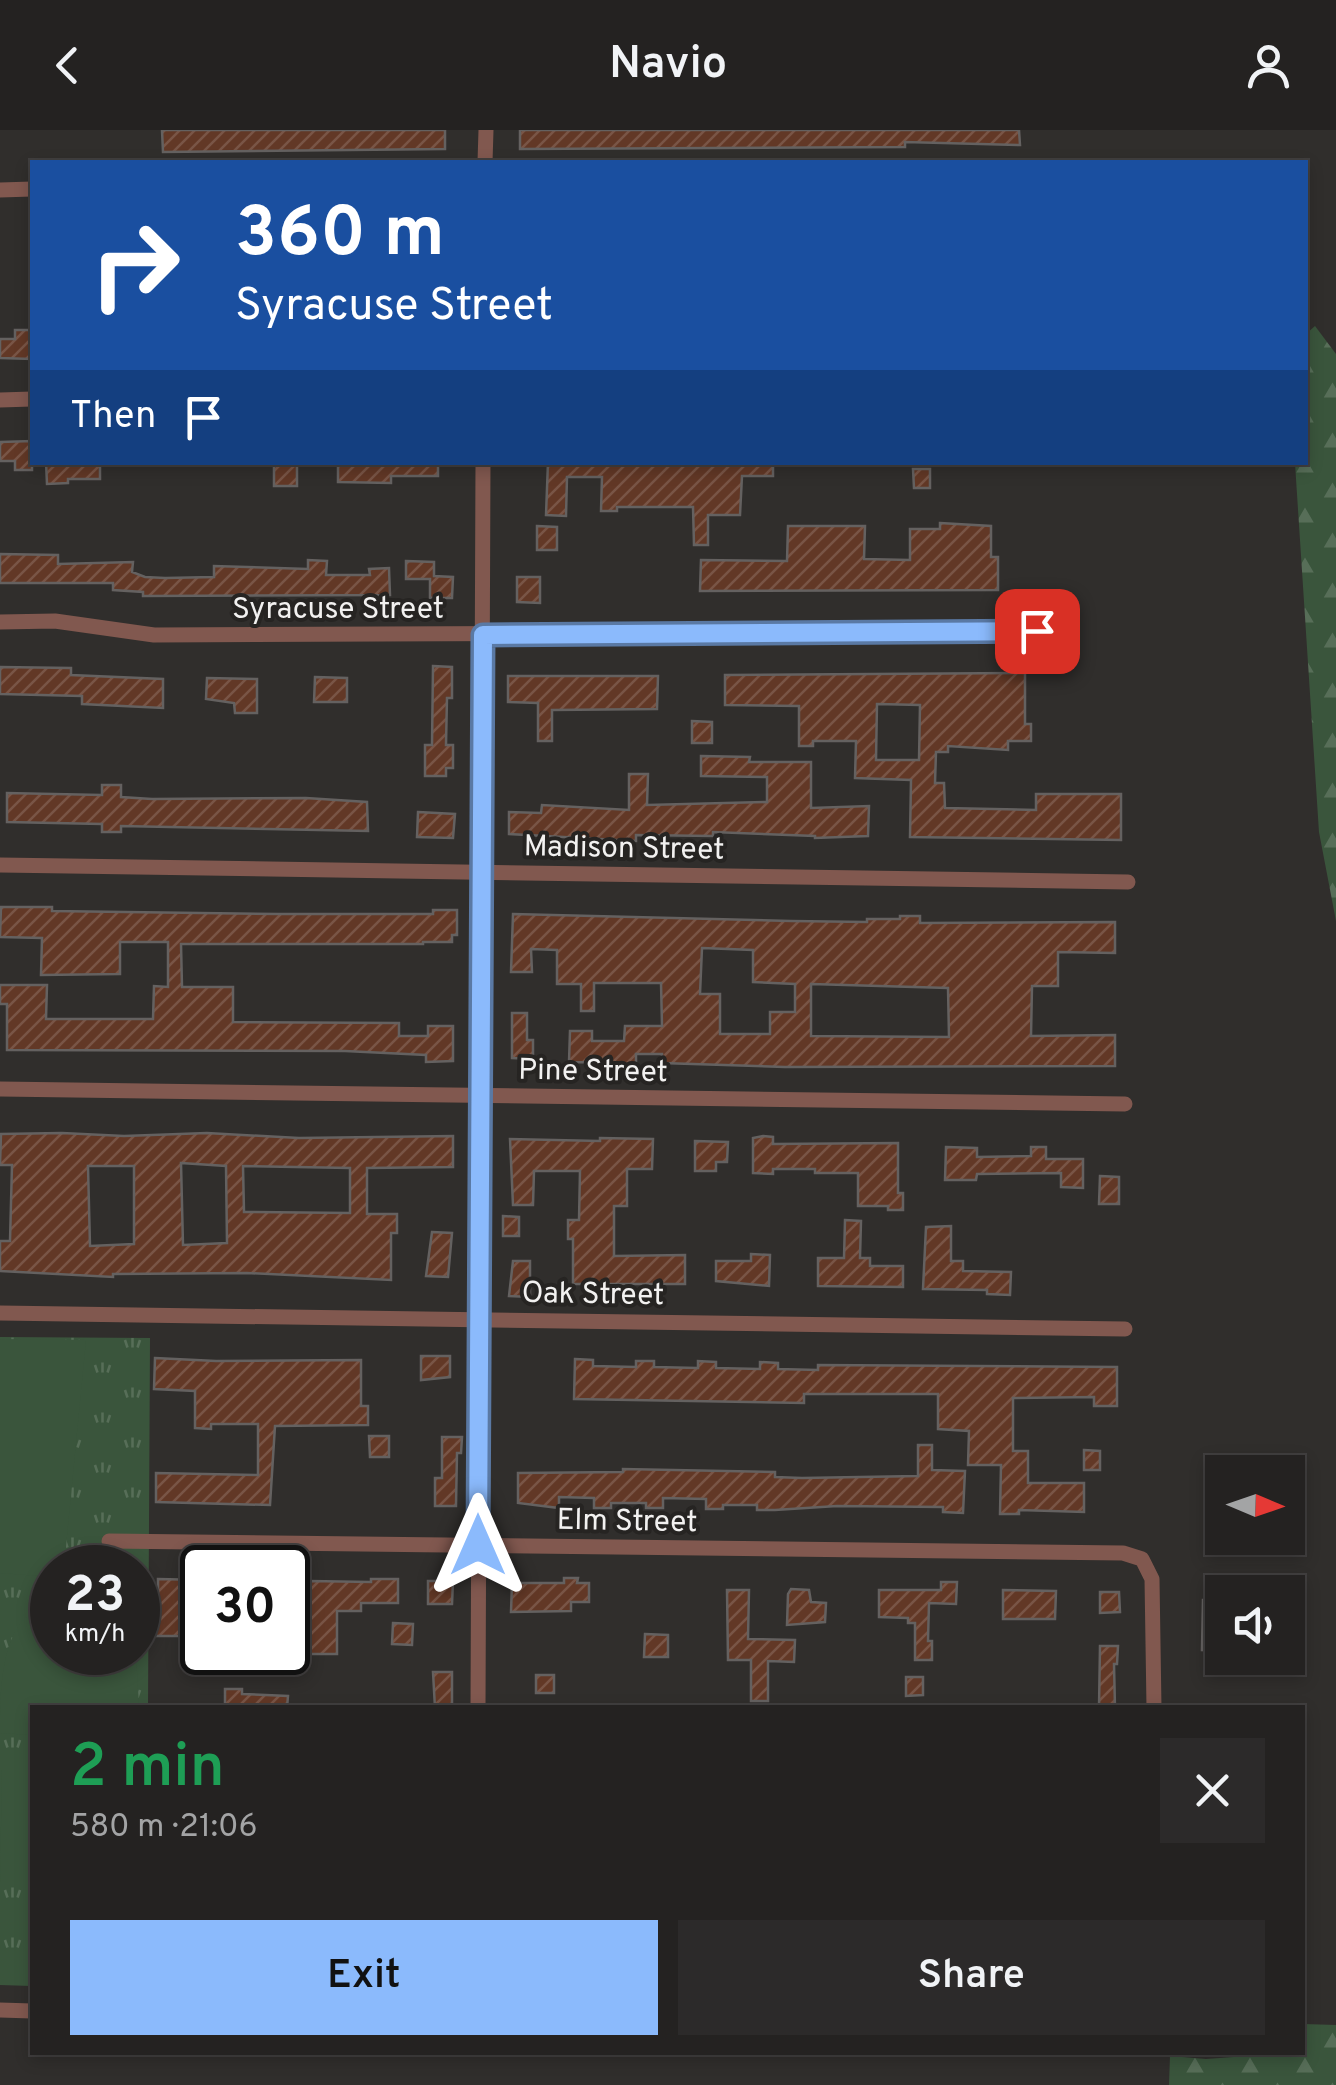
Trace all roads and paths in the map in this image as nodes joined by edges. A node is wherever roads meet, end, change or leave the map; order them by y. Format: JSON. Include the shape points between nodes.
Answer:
{"nodes":[{"id":1,"x":486,"y":130,"type":"edge"},
{"id":2,"x":486,"y":160,"type":"edge"},
{"id":3,"x":30,"y":189,"type":"edge"},
{"id":4,"x":0,"y":190,"type":"edge"},
{"id":5,"x":0,"y":400,"type":"edge"},
{"id":6,"x":30,"y":400,"type":"edge"},
{"id":7,"x":483,"y":465,"type":"edge"},
{"id":8,"x":0,"y":622,"type":"edge"},
{"id":9,"x":1037,"y":631,"type":"dead end"},
{"id":10,"x":483,"y":635,"type":"junction"},
{"id":11,"x":0,"y":865,"type":"edge"},
{"id":12,"x":480,"y":872,"type":"junction"},
{"id":13,"x":1128,"y":882,"type":"dead end"},
{"id":14,"x":0,"y":1089,"type":"edge"},
{"id":15,"x":479,"y":1096,"type":"junction"},
{"id":16,"x":1125,"y":1104,"type":"dead end"},
{"id":17,"x":0,"y":1312,"type":"edge"},
{"id":18,"x":479,"y":1319,"type":"junction"},
{"id":19,"x":1125,"y":1329,"type":"dead end"},
{"id":20,"x":109,"y":1540,"type":"dead end"},
{"id":21,"x":478,"y":1545,"type":"junction"},
{"id":22,"x":478,"y":1705,"type":"edge"},
{"id":23,"x":1154,"y":1705,"type":"edge"},
{"id":24,"x":0,"y":2010,"type":"edge"},
{"id":25,"x":30,"y":2011,"type":"edge"}],
"edges":[{"from":1,"to":2,"type":"street"},
{"from":3,"to":4,"type":"street"},
{"from":5,"to":6,"type":"street"},
{"from":7,"to":10,"type":"street"},
{"from":8,"to":10,"type":"street","name":"Syracuse Street","via":[[54,621],[154,636]]},
{"from":9,"to":10,"type":"street","name":"Syracuse Street"},
{"from":10,"to":12,"type":"street"},
{"from":11,"to":12,"type":"street","name":"Madison Street"},
{"from":12,"to":13,"type":"street","name":"Madison Street"},
{"from":12,"to":15,"type":"street"},
{"from":14,"to":15,"type":"street","name":"Pine Street"},
{"from":15,"to":16,"type":"street","name":"Pine Street"},
{"from":15,"to":18,"type":"street"},
{"from":17,"to":18,"type":"street","name":"Oak Street"},
{"from":18,"to":19,"type":"street","name":"Oak Street"},
{"from":18,"to":21,"type":"street"},
{"from":20,"to":21,"type":"street","name":"Elm Street"},
{"from":21,"to":22,"type":"street"},
{"from":21,"to":23,"type":"street","name":"Elm Street","via":[[1124,1552],[1142,1559],[1152,1579]]},
{"from":24,"to":25,"type":"street"}]}
